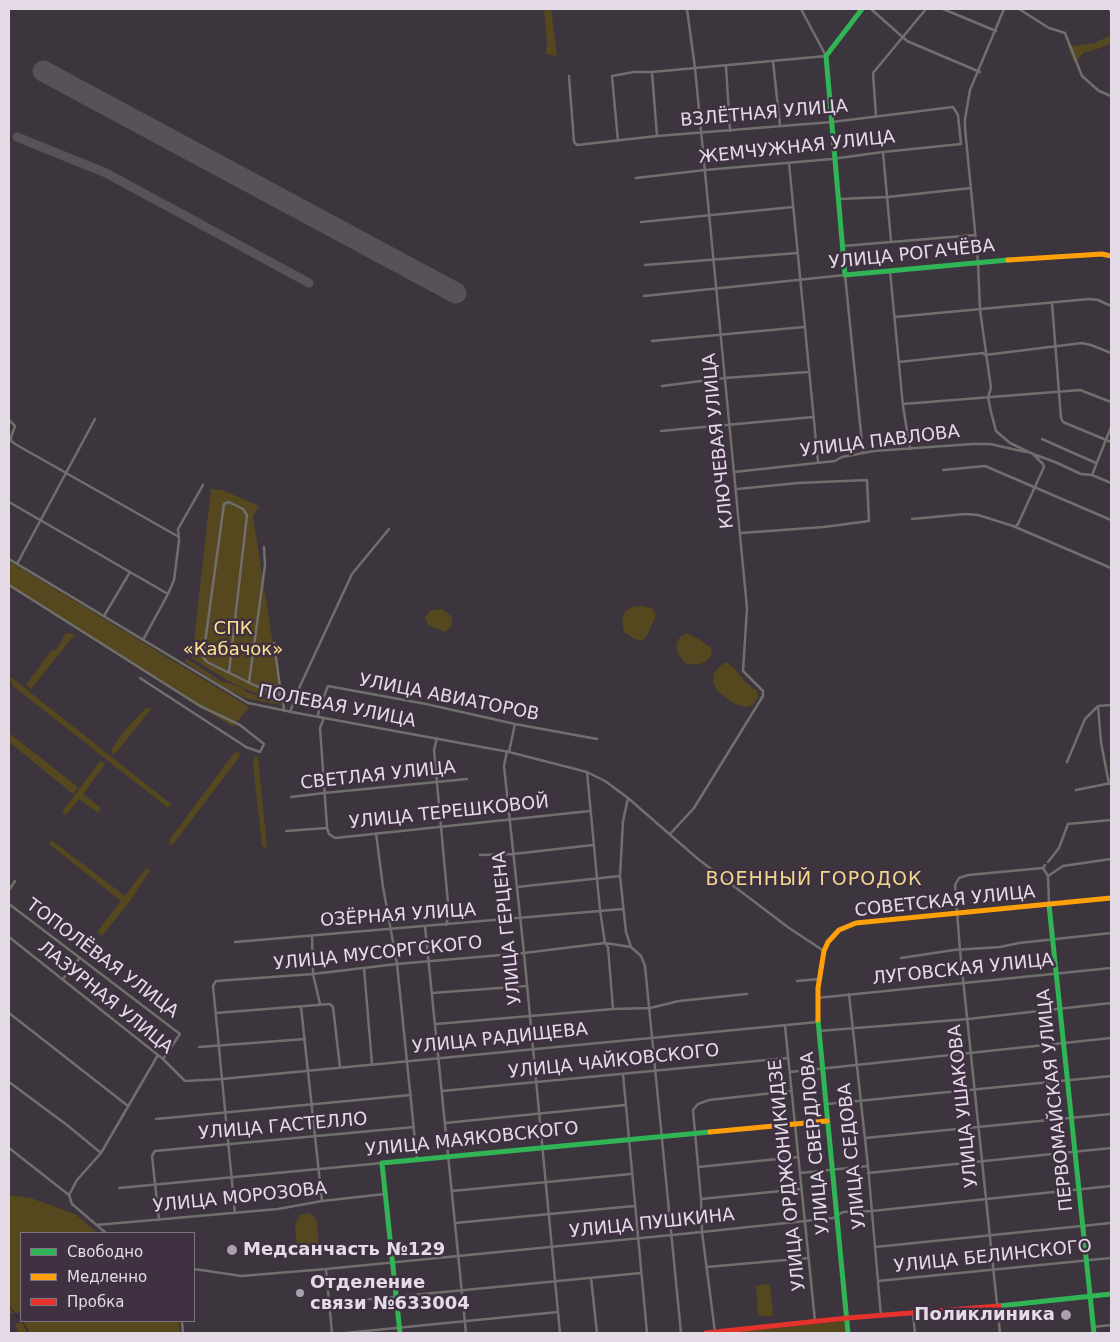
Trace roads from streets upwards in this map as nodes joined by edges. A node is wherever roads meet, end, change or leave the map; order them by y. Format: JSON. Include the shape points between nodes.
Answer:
{"nodes":[{"id":1,"x":687,"y":9,"type":"edge"},
{"id":2,"x":801,"y":9,"type":"edge"},
{"id":3,"x":862,"y":9,"type":"edge"},
{"id":4,"x":871,"y":9,"type":"edge"},
{"id":5,"x":926,"y":9,"type":"edge"},
{"id":6,"x":943,"y":9,"type":"edge"},
{"id":7,"x":1004,"y":9,"type":"edge"},
{"id":8,"x":1019,"y":9,"type":"edge"},
{"id":9,"x":1110,"y":9,"type":"edge"},
{"id":10,"x":1111,"y":13,"type":"edge"},
{"id":11,"x":996,"y":31,"type":"junction"},
{"id":12,"x":902,"y":36,"type":"junction"},
{"id":13,"x":826,"y":56,"type":"junction"},
{"id":14,"x":773,"y":62,"type":"junction"},
{"id":15,"x":726,"y":66,"type":"junction"},
{"id":16,"x":695,"y":68,"type":"junction"},
{"id":17,"x":981,"y":68,"type":"junction"},
{"id":18,"x":652,"y":72,"type":"junction"},
{"id":19,"x":569,"y":76,"type":"dead end"},
{"id":20,"x":1111,"y":96,"type":"edge"},
{"id":21,"x":876,"y":116,"type":"junction"},
{"id":22,"x":832,"y":122,"type":"junction"},
{"id":23,"x":780,"y":126,"type":"junction"},
{"id":24,"x":730,"y":131,"type":"junction"},
{"id":25,"x":701,"y":133,"type":"junction"},
{"id":26,"x":657,"y":136,"type":"junction"},
{"id":27,"x":618,"y":142,"type":"junction"},
{"id":28,"x":961,"y":144,"type":"joint"},
{"id":29,"x":883,"y":152,"type":"junction"},
{"id":30,"x":835,"y":158,"type":"junction"},
{"id":31,"x":789,"y":163,"type":"junction"},
{"id":32,"x":705,"y":170,"type":"junction"},
{"id":33,"x":636,"y":178,"type":"dead end"},
{"id":34,"x":971,"y":188,"type":"junction"},
{"id":35,"x":888,"y":198,"type":"junction"},
{"id":36,"x":838,"y":199,"type":"junction"},
{"id":37,"x":793,"y":207,"type":"junction"},
{"id":38,"x":709,"y":214,"type":"junction"},
{"id":39,"x":641,"y":222,"type":"dead end"},
{"id":40,"x":976,"y":235,"type":"junction"},
{"id":41,"x":891,"y":241,"type":"junction"},
{"id":42,"x":842,"y":246,"type":"junction"},
{"id":43,"x":797,"y":253,"type":"junction"},
{"id":44,"x":1111,"y":256,"type":"edge"},
{"id":45,"x":713,"y":259,"type":"junction"},
{"id":46,"x":978,"y":262,"type":"junction"},
{"id":47,"x":645,"y":265,"type":"dead end"},
{"id":48,"x":890,"y":270,"type":"junction"},
{"id":49,"x":845,"y":275,"type":"junction"},
{"id":50,"x":800,"y":280,"type":"junction"},
{"id":51,"x":716,"y":287,"type":"junction"},
{"id":52,"x":644,"y":296,"type":"dead end"},
{"id":53,"x":1052,"y":303,"type":"junction"},
{"id":54,"x":1111,"y":306,"type":"edge"},
{"id":55,"x":980,"y":310,"type":"junction"},
{"id":56,"x":894,"y":317,"type":"junction"},
{"id":57,"x":804,"y":326,"type":"junction"},
{"id":58,"x":722,"y":334,"type":"junction"},
{"id":59,"x":652,"y":341,"type":"dead end"},
{"id":60,"x":1055,"y":348,"type":"junction"},
{"id":61,"x":1111,"y":354,"type":"edge"},
{"id":62,"x":986,"y":355,"type":"junction"},
{"id":63,"x":899,"y":362,"type":"junction"},
{"id":64,"x":808,"y":372,"type":"junction"},
{"id":65,"x":725,"y":378,"type":"junction"},
{"id":66,"x":662,"y":386,"type":"dead end"},
{"id":67,"x":1060,"y":392,"type":"junction"},
{"id":68,"x":988,"y":397,"type":"junction"},
{"id":69,"x":1111,"y":402,"type":"edge"},
{"id":70,"x":903,"y":404,"type":"junction"},
{"id":71,"x":813,"y":417,"type":"junction"},
{"id":72,"x":95,"y":419,"type":"dead end"},
{"id":73,"x":9,"y":420,"type":"edge"},
{"id":74,"x":730,"y":424,"type":"junction"},
{"id":75,"x":1111,"y":427,"type":"edge"},
{"id":76,"x":661,"y":431,"type":"dead end"},
{"id":77,"x":1042,"y":439,"type":"dead end"},
{"id":78,"x":1106,"y":439,"type":"junction"},
{"id":79,"x":1111,"y":442,"type":"edge"},
{"id":80,"x":910,"y":449,"type":"junction"},
{"id":81,"x":863,"y":453,"type":"junction"},
{"id":82,"x":1032,"y":454,"type":"junction"},
{"id":83,"x":818,"y":462,"type":"junction"},
{"id":84,"x":1096,"y":463,"type":"junction"},
{"id":85,"x":943,"y":470,"type":"dead end"},
{"id":86,"x":734,"y":472,"type":"junction"},
{"id":87,"x":66,"y":473,"type":"junction"},
{"id":88,"x":1092,"y":475,"type":"junction"},
{"id":89,"x":1111,"y":483,"type":"edge"},
{"id":90,"x":203,"y":485,"type":"dead end"},
{"id":91,"x":1035,"y":487,"type":"junction"},
{"id":92,"x":737,"y":490,"type":"junction"},
{"id":93,"x":9,"y":502,"type":"edge"},
{"id":94,"x":912,"y":519,"type":"dead end"},
{"id":95,"x":40,"y":520,"type":"junction"},
{"id":96,"x":1111,"y":520,"type":"edge"},
{"id":97,"x":1015,"y":527,"type":"junction"},
{"id":98,"x":389,"y":529,"type":"dead end"},
{"id":99,"x":741,"y":534,"type":"junction"},
{"id":100,"x":178,"y":537,"type":"junction"},
{"id":101,"x":264,"y":547,"type":"dead end"},
{"id":102,"x":9,"y":559,"type":"edge"},
{"id":103,"x":17,"y":564,"type":"junction"},
{"id":104,"x":1111,"y":568,"type":"edge"},
{"id":105,"x":130,"y":572,"type":"junction"},
{"id":106,"x":9,"y":585,"type":"edge"},
{"id":107,"x":168,"y":594,"type":"junction"},
{"id":108,"x":104,"y":616,"type":"junction"},
{"id":109,"x":143,"y":640,"type":"junction"},
{"id":110,"x":274,"y":643,"type":"dead end"},
{"id":111,"x":229,"y":672,"type":"junction"},
{"id":112,"x":140,"y":678,"type":"dead end"},
{"id":113,"x":249,"y":682,"type":"junction"},
{"id":114,"x":281,"y":696,"type":"junction"},
{"id":115,"x":1111,"y":705,"type":"edge"},
{"id":116,"x":1098,"y":706,"type":"junction"},
{"id":117,"x":284,"y":711,"type":"junction"},
{"id":118,"x":290,"y":712,"type":"junction"},
{"id":119,"x":318,"y":716,"type":"junction"},
{"id":120,"x":324,"y":718,"type":"junction"},
{"id":121,"x":515,"y":724,"type":"junction"},
{"id":122,"x":438,"y":737,"type":"junction"},
{"id":123,"x":598,"y":739,"type":"dead end"},
{"id":124,"x":508,"y":751,"type":"junction"},
{"id":125,"x":1067,"y":762,"type":"dead end"},
{"id":126,"x":587,"y":772,"type":"junction"},
{"id":127,"x":467,"y":779,"type":"dead end"},
{"id":128,"x":438,"y":782,"type":"junction"},
{"id":129,"x":1110,"y":784,"type":"edge"},
{"id":130,"x":1076,"y":790,"type":"dead end"},
{"id":131,"x":324,"y":793,"type":"junction"},
{"id":132,"x":291,"y":798,"type":"dead end"},
{"id":133,"x":628,"y":798,"type":"junction"},
{"id":134,"x":590,"y":811,"type":"junction"},
{"id":135,"x":510,"y":819,"type":"junction"},
{"id":136,"x":1111,"y":820,"type":"edge"},
{"id":137,"x":440,"y":827,"type":"junction"},
{"id":138,"x":327,"y":828,"type":"junction"},
{"id":139,"x":286,"y":831,"type":"dead end"},
{"id":140,"x":376,"y":833,"type":"junction"},
{"id":141,"x":670,"y":834,"type":"junction"},
{"id":142,"x":593,"y":845,"type":"junction"},
{"id":143,"x":513,"y":854,"type":"junction"},
{"id":144,"x":480,"y":855,"type":"dead end"},
{"id":145,"x":1111,"y":859,"type":"edge"},
{"id":146,"x":1048,"y":862,"type":"dead end"},
{"id":147,"x":620,"y":876,"type":"junction"},
{"id":148,"x":1048,"y":876,"type":"junction"},
{"id":149,"x":597,"y":878,"type":"junction"},
{"id":150,"x":15,"y":881,"type":"dead end"},
{"id":151,"x":517,"y":887,"type":"junction"},
{"id":152,"x":9,"y":890,"type":"edge"},
{"id":153,"x":1111,"y":898,"type":"edge"},
{"id":154,"x":9,"y":904,"type":"edge"},
{"id":155,"x":1049,"y":905,"type":"junction"},
{"id":156,"x":623,"y":909,"type":"junction"},
{"id":157,"x":600,"y":910,"type":"junction"},
{"id":158,"x":957,"y":913,"type":"junction"},
{"id":159,"x":520,"y":918,"type":"junction"},
{"id":160,"x":446,"y":925,"type":"junction"},
{"id":161,"x":425,"y":926,"type":"junction"},
{"id":162,"x":391,"y":928,"type":"junction"},
{"id":163,"x":1111,"y":933,"type":"edge"},
{"id":164,"x":312,"y":935,"type":"junction"},
{"id":165,"x":9,"y":937,"type":"edge"},
{"id":166,"x":1054,"y":939,"type":"junction"},
{"id":167,"x":235,"y":942,"type":"dead end"},
{"id":168,"x":605,"y":943,"type":"junction"},
{"id":169,"x":631,"y":947,"type":"junction"},
{"id":170,"x":960,"y":950,"type":"junction"},
{"id":171,"x":824,"y":951,"type":"junction"},
{"id":172,"x":524,"y":953,"type":"junction"},
{"id":173,"x":901,"y":958,"type":"dead end"},
{"id":174,"x":79,"y":959,"type":"junction"},
{"id":175,"x":429,"y":962,"type":"junction"},
{"id":176,"x":397,"y":964,"type":"junction"},
{"id":177,"x":364,"y":968,"type":"junction"},
{"id":178,"x":1111,"y":968,"type":"edge"},
{"id":179,"x":1057,"y":973,"type":"junction"},
{"id":180,"x":313,"y":974,"type":"junction"},
{"id":181,"x":62,"y":979,"type":"junction"},
{"id":182,"x":819,"y":979,"type":"junction"},
{"id":183,"x":797,"y":981,"type":"dead end"},
{"id":184,"x":964,"y":982,"type":"junction"},
{"id":185,"x":526,"y":986,"type":"junction"},
{"id":186,"x":432,"y":993,"type":"junction"},
{"id":187,"x":747,"y":994,"type":"dead end"},
{"id":188,"x":849,"y":994,"type":"junction"},
{"id":189,"x":816,"y":998,"type":"junction"},
{"id":190,"x":1111,"y":1003,"type":"edge"},
{"id":191,"x":320,"y":1004,"type":"junction"},
{"id":192,"x":301,"y":1007,"type":"junction"},
{"id":193,"x":613,"y":1008,"type":"junction"},
{"id":194,"x":650,"y":1008,"type":"junction"},
{"id":195,"x":1061,"y":1008,"type":"junction"},
{"id":196,"x":9,"y":1013,"type":"edge"},
{"id":197,"x":216,"y":1013,"type":"junction"},
{"id":198,"x":530,"y":1017,"type":"junction"},
{"id":199,"x":968,"y":1019,"type":"junction"},
{"id":200,"x":818,"y":1022,"type":"junction"},
{"id":201,"x":435,"y":1024,"type":"junction"},
{"id":202,"x":785,"y":1026,"type":"junction"},
{"id":203,"x":854,"y":1028,"type":"junction"},
{"id":204,"x":819,"y":1030,"type":"junction"},
{"id":205,"x":652,"y":1037,"type":"junction"},
{"id":206,"x":1111,"y":1038,"type":"edge"},
{"id":207,"x":304,"y":1039,"type":"junction"},
{"id":208,"x":1064,"y":1043,"type":"junction"},
{"id":209,"x":220,"y":1045,"type":"junction"},
{"id":210,"x":199,"y":1047,"type":"dead end"},
{"id":211,"x":533,"y":1048,"type":"junction"},
{"id":212,"x":971,"y":1052,"type":"junction"},
{"id":213,"x":158,"y":1055,"type":"junction"},
{"id":214,"x":438,"y":1058,"type":"junction"},
{"id":215,"x":788,"y":1058,"type":"junction"},
{"id":216,"x":163,"y":1059,"type":"junction"},
{"id":217,"x":408,"y":1062,"type":"junction"},
{"id":218,"x":372,"y":1064,"type":"junction"},
{"id":219,"x":857,"y":1065,"type":"junction"},
{"id":220,"x":340,"y":1068,"type":"junction"},
{"id":221,"x":823,"y":1069,"type":"junction"},
{"id":222,"x":307,"y":1071,"type":"junction"},
{"id":223,"x":656,"y":1071,"type":"junction"},
{"id":224,"x":790,"y":1072,"type":"junction"},
{"id":225,"x":623,"y":1074,"type":"junction"},
{"id":226,"x":1111,"y":1076,"type":"edge"},
{"id":227,"x":222,"y":1079,"type":"junction"},
{"id":228,"x":184,"y":1081,"type":"joint"},
{"id":229,"x":1069,"y":1081,"type":"junction"},
{"id":230,"x":9,"y":1082,"type":"edge"},
{"id":231,"x":536,"y":1082,"type":"junction"},
{"id":232,"x":975,"y":1090,"type":"junction"},
{"id":233,"x":442,"y":1091,"type":"junction"},
{"id":234,"x":792,"y":1091,"type":"junction"},
{"id":235,"x":411,"y":1095,"type":"junction"},
{"id":236,"x":861,"y":1100,"type":"junction"},
{"id":237,"x":826,"y":1104,"type":"junction"},
{"id":238,"x":312,"y":1105,"type":"junction"},
{"id":239,"x":625,"y":1105,"type":"junction"},
{"id":240,"x":128,"y":1106,"type":"junction"},
{"id":241,"x":224,"y":1114,"type":"junction"},
{"id":242,"x":539,"y":1114,"type":"junction"},
{"id":243,"x":1111,"y":1114,"type":"edge"},
{"id":244,"x":1072,"y":1117,"type":"junction"},
{"id":245,"x":156,"y":1119,"type":"dead end"},
{"id":246,"x":828,"y":1120,"type":"junction"},
{"id":247,"x":445,"y":1123,"type":"junction"},
{"id":248,"x":795,"y":1124,"type":"junction"},
{"id":249,"x":978,"y":1126,"type":"junction"},
{"id":250,"x":414,"y":1127,"type":"junction"},
{"id":251,"x":695,"y":1134,"type":"junction"},
{"id":252,"x":314,"y":1137,"type":"junction"},
{"id":253,"x":662,"y":1137,"type":"junction"},
{"id":254,"x":865,"y":1138,"type":"junction"},
{"id":255,"x":628,"y":1139,"type":"junction"},
{"id":256,"x":229,"y":1145,"type":"junction"},
{"id":257,"x":543,"y":1147,"type":"junction"},
{"id":258,"x":9,"y":1148,"type":"edge"},
{"id":259,"x":1111,"y":1148,"type":"edge"},
{"id":260,"x":1076,"y":1152,"type":"junction"},
{"id":261,"x":101,"y":1153,"type":"junction"},
{"id":262,"x":448,"y":1156,"type":"junction"},
{"id":263,"x":798,"y":1157,"type":"junction"},
{"id":264,"x":416,"y":1160,"type":"junction"},
{"id":265,"x":982,"y":1162,"type":"junction"},
{"id":266,"x":382,"y":1163,"type":"junction"},
{"id":267,"x":868,"y":1166,"type":"junction"},
{"id":268,"x":698,"y":1167,"type":"junction"},
{"id":269,"x":317,"y":1169,"type":"junction"},
{"id":270,"x":832,"y":1169,"type":"junction"},
{"id":271,"x":868,"y":1172,"type":"junction"},
{"id":272,"x":800,"y":1173,"type":"junction"},
{"id":273,"x":631,"y":1174,"type":"junction"},
{"id":274,"x":231,"y":1177,"type":"junction"},
{"id":275,"x":546,"y":1182,"type":"junction"},
{"id":276,"x":155,"y":1184,"type":"junction"},
{"id":277,"x":1111,"y":1186,"type":"edge"},
{"id":278,"x":119,"y":1188,"type":"dead end"},
{"id":279,"x":801,"y":1189,"type":"junction"},
{"id":280,"x":1079,"y":1189,"type":"junction"},
{"id":281,"x":452,"y":1191,"type":"junction"},
{"id":282,"x":69,"y":1194,"type":"junction"},
{"id":283,"x":386,"y":1194,"type":"junction"},
{"id":284,"x":987,"y":1198,"type":"junction"},
{"id":285,"x":701,"y":1199,"type":"junction"},
{"id":286,"x":322,"y":1201,"type":"junction"},
{"id":287,"x":634,"y":1206,"type":"junction"},
{"id":288,"x":872,"y":1211,"type":"junction"},
{"id":289,"x":235,"y":1213,"type":"junction"},
{"id":290,"x":549,"y":1214,"type":"junction"},
{"id":291,"x":837,"y":1216,"type":"junction"},
{"id":292,"x":160,"y":1220,"type":"junction"},
{"id":293,"x":804,"y":1221,"type":"junction"},
{"id":294,"x":455,"y":1223,"type":"junction"},
{"id":295,"x":1111,"y":1223,"type":"edge"},
{"id":296,"x":96,"y":1225,"type":"junction"},
{"id":297,"x":1083,"y":1226,"type":"junction"},
{"id":298,"x":105,"y":1232,"type":"edge"},
{"id":299,"x":702,"y":1232,"type":"junction"},
{"id":300,"x":671,"y":1235,"type":"junction"},
{"id":301,"x":990,"y":1235,"type":"junction"},
{"id":302,"x":638,"y":1239,"type":"junction"},
{"id":303,"x":552,"y":1247,"type":"junction"},
{"id":304,"x":875,"y":1247,"type":"junction"},
{"id":305,"x":458,"y":1256,"type":"junction"},
{"id":306,"x":808,"y":1258,"type":"junction"},
{"id":307,"x":1111,"y":1258,"type":"edge"},
{"id":308,"x":1086,"y":1261,"type":"junction"},
{"id":309,"x":392,"y":1262,"type":"junction"},
{"id":310,"x":707,"y":1267,"type":"junction"},
{"id":311,"x":195,"y":1269,"type":"edge"},
{"id":312,"x":326,"y":1269,"type":"junction"},
{"id":313,"x":993,"y":1269,"type":"junction"},
{"id":314,"x":642,"y":1273,"type":"junction"},
{"id":315,"x":591,"y":1277,"type":"junction"},
{"id":316,"x":878,"y":1280,"type":"junction"},
{"id":317,"x":555,"y":1281,"type":"junction"},
{"id":318,"x":462,"y":1290,"type":"junction"},
{"id":319,"x":1111,"y":1294,"type":"edge"},
{"id":320,"x":396,"y":1296,"type":"junction"},
{"id":321,"x":1090,"y":1296,"type":"junction"},
{"id":322,"x":330,"y":1303,"type":"junction"},
{"id":323,"x":997,"y":1306,"type":"junction"},
{"id":324,"x":558,"y":1312,"type":"junction"},
{"id":325,"x":913,"y":1313,"type":"junction"},
{"id":326,"x":881,"y":1316,"type":"junction"},
{"id":327,"x":847,"y":1318,"type":"junction"},
{"id":328,"x":465,"y":1321,"type":"junction"},
{"id":329,"x":815,"y":1322,"type":"junction"},
{"id":330,"x":1111,"y":1325,"type":"edge"},
{"id":331,"x":400,"y":1330,"type":"edge"},
{"id":332,"x":1094,"y":1330,"type":"edge"},
{"id":333,"x":715,"y":1332,"type":"edge"},
{"id":334,"x":332,"y":1333,"type":"edge"},
{"id":335,"x":345,"y":1333,"type":"edge"},
{"id":336,"x":466,"y":1333,"type":"edge"},
{"id":337,"x":560,"y":1333,"type":"edge"},
{"id":338,"x":597,"y":1333,"type":"edge"},
{"id":339,"x":647,"y":1333,"type":"edge"},
{"id":340,"x":681,"y":1333,"type":"edge"},
{"id":341,"x":706,"y":1333,"type":"edge"},
{"id":342,"x":848,"y":1333,"type":"edge"},
{"id":343,"x":915,"y":1333,"type":"edge"},
{"id":344,"x":1000,"y":1333,"type":"edge"}],
"edges":[{"from":1,"to":16,"type":"street","name":"КЛЮЧЕВАЯ УЛИЦА"},
{"from":2,"to":13,"type":"street"},
{"from":3,"to":13,"type":"street"},
{"from":4,"to":12,"type":"street"},
{"from":5,"to":12,"type":"street"},
{"from":6,"to":11,"type":"street"},
{"from":7,"to":11,"type":"street"},
{"from":8,"to":20,"type":"street","via":[[1049,28],[1065,32],[1082,76]]},
{"from":9,"to":10,"type":"street"},
{"from":11,"to":17,"type":"street"},
{"from":12,"to":17,"type":"street","via":[[980,72]]},
{"from":12,"to":21,"type":"street","via":[[873,73]]},
{"from":13,"to":14,"type":"street"},
{"from":13,"to":22,"type":"street"},
{"from":14,"to":15,"type":"street"},
{"from":14,"to":23,"type":"street"},
{"from":15,"to":16,"type":"street"},
{"from":15,"to":24,"type":"street"},
{"from":16,"to":18,"type":"street"},
{"from":16,"to":25,"type":"street","name":"КЛЮЧЕВАЯ УЛИЦА"},
{"from":17,"to":34,"type":"street","via":[[970,90],[965,119]]},
{"from":18,"to":26,"type":"street"},
{"from":18,"to":27,"type":"street","via":[[612,76]]},
{"from":19,"to":27,"type":"street","name":"ВЗЛЁТНАЯ УЛИЦА","via":[[574,142],[577,145]]},
{"from":21,"to":22,"type":"street","name":"ВЗЛЁТНАЯ УЛИЦА"},
{"from":21,"to":28,"type":"street","name":"ВЗЛЁТНАЯ УЛИЦА","via":[[953,107],[958,115]]},
{"from":22,"to":23,"type":"street","name":"ВЗЛЁТНАЯ УЛИЦА"},
{"from":22,"to":30,"type":"street"},
{"from":23,"to":24,"type":"street","name":"ВЗЛЁТНАЯ УЛИЦА"},
{"from":24,"to":25,"type":"street","name":"ВЗЛЁТНАЯ УЛИЦА"},
{"from":25,"to":26,"type":"street","name":"ВЗЛЁТНАЯ УЛИЦА"},
{"from":25,"to":32,"type":"street","name":"КЛЮЧЕВАЯ УЛИЦА"},
{"from":26,"to":27,"type":"street","name":"ВЗЛЁТНАЯ УЛИЦА"},
{"from":28,"to":29,"type":"street","name":"ЖЕМЧУЖНАЯ УЛИЦА"},
{"from":29,"to":30,"type":"street","name":"ЖЕМЧУЖНАЯ УЛИЦА"},
{"from":29,"to":35,"type":"street"},
{"from":30,"to":31,"type":"street","name":"ЖЕМЧУЖНАЯ УЛИЦА"},
{"from":30,"to":36,"type":"street"},
{"from":31,"to":32,"type":"street","name":"ЖЕМЧУЖНАЯ УЛИЦА"},
{"from":31,"to":37,"type":"street"},
{"from":32,"to":33,"type":"street","name":"ЖЕМЧУЖНАЯ УЛИЦА"},
{"from":32,"to":38,"type":"street","name":"КЛЮЧЕВАЯ УЛИЦА"},
{"from":34,"to":35,"type":"street"},
{"from":34,"to":40,"type":"street"},
{"from":35,"to":36,"type":"street"},
{"from":35,"to":41,"type":"street"},
{"from":36,"to":42,"type":"street"},
{"from":37,"to":38,"type":"street"},
{"from":37,"to":43,"type":"street"},
{"from":38,"to":39,"type":"street"},
{"from":38,"to":45,"type":"street","name":"КЛЮЧЕВАЯ УЛИЦА"},
{"from":40,"to":41,"type":"street"},
{"from":40,"to":46,"type":"street"},
{"from":41,"to":42,"type":"street"},
{"from":42,"to":49,"type":"street"},
{"from":43,"to":45,"type":"street"},
{"from":43,"to":50,"type":"street"},
{"from":44,"to":46,"type":"street","name":"УЛИЦА РОГАЧЁВА"},
{"from":45,"to":47,"type":"street"},
{"from":45,"to":51,"type":"street","name":"КЛЮЧЕВАЯ УЛИЦА"},
{"from":46,"to":48,"type":"street","name":"УЛИЦА РОГАЧЁВА"},
{"from":46,"to":55,"type":"street"},
{"from":48,"to":49,"type":"street","name":"УЛИЦА РОГАЧЁВА"},
{"from":48,"to":56,"type":"street"},
{"from":49,"to":50,"type":"street","name":"УЛИЦА РОГАЧЁВА"},
{"from":49,"to":81,"type":"street"},
{"from":50,"to":51,"type":"street","name":"УЛИЦА РОГАЧЁВА"},
{"from":50,"to":57,"type":"street"},
{"from":51,"to":52,"type":"street","name":"УЛИЦА РОГАЧЁВА"},
{"from":51,"to":58,"type":"street","name":"КЛЮЧЕВАЯ УЛИЦА"},
{"from":53,"to":54,"type":"street","via":[[1089,299]]},
{"from":53,"to":55,"type":"street"},
{"from":53,"to":60,"type":"street"},
{"from":55,"to":56,"type":"street"},
{"from":55,"to":62,"type":"street"},
{"from":56,"to":63,"type":"street"},
{"from":57,"to":58,"type":"street"},
{"from":57,"to":64,"type":"street"},
{"from":58,"to":59,"type":"street"},
{"from":58,"to":65,"type":"street","name":"КЛЮЧЕВАЯ УЛИЦА"},
{"from":60,"to":61,"type":"street","via":[[1082,344]]},
{"from":60,"to":62,"type":"street"},
{"from":60,"to":67,"type":"street"},
{"from":62,"to":63,"type":"street"},
{"from":62,"to":68,"type":"street"},
{"from":63,"to":70,"type":"street"},
{"from":64,"to":65,"type":"street"},
{"from":64,"to":71,"type":"street"},
{"from":65,"to":66,"type":"street"},
{"from":65,"to":74,"type":"street","name":"КЛЮЧЕВАЯ УЛИЦА"},
{"from":67,"to":68,"type":"street"},
{"from":67,"to":69,"type":"street","via":[[1084,390]]},
{"from":67,"to":78,"type":"street","via":[[1063,422]]},
{"from":68,"to":70,"type":"street"},
{"from":68,"to":82,"type":"street","via":[[996,431],[1010,443]]},
{"from":70,"to":80,"type":"street"},
{"from":71,"to":74,"type":"street"},
{"from":71,"to":83,"type":"street"},
{"from":72,"to":87,"type":"street"},
{"from":73,"to":87,"type":"street","via":[[15,426],[11,441]]},
{"from":74,"to":76,"type":"street"},
{"from":74,"to":86,"type":"street","name":"КЛЮЧЕВАЯ УЛИЦА"},
{"from":75,"to":78,"type":"street"},
{"from":77,"to":84,"type":"street"},
{"from":78,"to":79,"type":"street"},
{"from":78,"to":84,"type":"street"},
{"from":80,"to":81,"type":"street","name":"УЛИЦА ПАВЛОВА"},
{"from":80,"to":82,"type":"street","name":"УЛИЦА ПАВЛОВА","via":[[990,444]]},
{"from":81,"to":83,"type":"street","name":"УЛИЦА ПАВЛОВА"},
{"from":82,"to":88,"type":"street","name":"УЛИЦА ПАВЛОВА","via":[[1081,474]]},
{"from":82,"to":91,"type":"street","via":[[1044,467]]},
{"from":83,"to":86,"type":"street","name":"УЛИЦА ПАВЛОВА"},
{"from":84,"to":88,"type":"street"},
{"from":85,"to":91,"type":"street","via":[[985,466]]},
{"from":86,"to":92,"type":"street","name":"КЛЮЧЕВАЯ УЛИЦА"},
{"from":87,"to":95,"type":"street"},
{"from":87,"to":100,"type":"street"},
{"from":88,"to":89,"type":"street","name":"УЛИЦА ПАВЛОВА"},
{"from":90,"to":100,"type":"street","via":[[178,529]]},
{"from":91,"to":96,"type":"street"},
{"from":91,"to":97,"type":"street"},
{"from":92,"to":99,"type":"street","name":"КЛЮЧЕВАЯ УЛИЦА"},
{"from":92,"to":99,"type":"street","via":[[867,480],[869,521]]},
{"from":93,"to":95,"type":"street"},
{"from":94,"to":97,"type":"street","via":[[972,514]]},
{"from":95,"to":103,"type":"street"},
{"from":95,"to":105,"type":"street"},
{"from":97,"to":104,"type":"street"},
{"from":98,"to":118,"type":"street","via":[[352,574]]},
{"from":99,"to":141,"type":"street","name":"КЛЮЧЕВАЯ УЛИЦА","via":[[747,608],[743,671],[763,690],[763,696],[694,808]]},
{"from":100,"to":107,"type":"street","via":[[174,580]]},
{"from":101,"to":113,"type":"street","via":[[265,565]]},
{"from":102,"to":103,"type":"street","name":"ПОЛЕВАЯ УЛИЦА"},
{"from":103,"to":108,"type":"street","name":"ПОЛЕВАЯ УЛИЦА"},
{"from":105,"to":107,"type":"street"},
{"from":105,"to":108,"type":"street"},
{"from":106,"to":112,"type":"street","via":[[200,706],[240,725],[264,744],[260,752],[246,747]]},
{"from":107,"to":109,"type":"street"},
{"from":108,"to":109,"type":"street","name":"ПОЛЕВАЯ УЛИЦА"},
{"from":109,"to":117,"type":"street","name":"ПОЛЕВАЯ УЛИЦА","via":[[248,703]]},
{"from":110,"to":114,"type":"street"},
{"from":111,"to":111,"type":"street","via":[[203,657],[224,504],[229,502],[243,509],[247,515]]},
{"from":111,"to":113,"type":"street"},
{"from":113,"to":114,"type":"street"},
{"from":114,"to":117,"type":"street"},
{"from":115,"to":116,"type":"street"},
{"from":116,"to":125,"type":"street","via":[[1085,719]]},
{"from":116,"to":129,"type":"street","via":[[1101,742]]},
{"from":117,"to":118,"type":"street","name":"ПОЛЕВАЯ УЛИЦА"},
{"from":118,"to":119,"type":"street","name":"ПОЛЕВАЯ УЛИЦА"},
{"from":119,"to":120,"type":"street","name":"ПОЛЕВАЯ УЛИЦА"},
{"from":119,"to":121,"type":"street","name":"УЛИЦА АВИАТОРОВ","via":[[328,686]]},
{"from":120,"to":122,"type":"street","name":"ПОЛЕВАЯ УЛИЦА"},
{"from":120,"to":131,"type":"street","via":[[320,728]]},
{"from":121,"to":123,"type":"street","name":"УЛИЦА АВИАТОРОВ"},
{"from":121,"to":124,"type":"street","name":"УЛИЦА ГЕРЦЕНА"},
{"from":122,"to":124,"type":"street","name":"ПОЛЕВАЯ УЛИЦА"},
{"from":122,"to":128,"type":"street","via":[[434,750]]},
{"from":124,"to":126,"type":"street","name":"ПОЛЕВАЯ УЛИЦА"},
{"from":124,"to":135,"type":"street","name":"УЛИЦА ГЕРЦЕНА","via":[[504,766]]},
{"from":126,"to":133,"type":"street","name":"ПОЛЕВАЯ УЛИЦА"},
{"from":126,"to":134,"type":"street"},
{"from":127,"to":128,"type":"street","name":"СВЕТЛАЯ УЛИЦА"},
{"from":128,"to":131,"type":"street","name":"СВЕТЛАЯ УЛИЦА"},
{"from":128,"to":137,"type":"street"},
{"from":129,"to":130,"type":"street"},
{"from":131,"to":132,"type":"street","name":"СВЕТЛАЯ УЛИЦА"},
{"from":131,"to":138,"type":"street"},
{"from":133,"to":141,"type":"street","name":"ПОЛЕВАЯ УЛИЦА"},
{"from":133,"to":147,"type":"street","via":[[623,821]]},
{"from":134,"to":135,"type":"street","name":"УЛИЦА ТЕРЕШКОВОЙ"},
{"from":134,"to":142,"type":"street"},
{"from":135,"to":137,"type":"street","name":"УЛИЦА ТЕРЕШКОВОЙ"},
{"from":135,"to":143,"type":"street","name":"УЛИЦА ГЕРЦЕНА"},
{"from":136,"to":146,"type":"street","via":[[1068,824],[1059,848]]},
{"from":137,"to":140,"type":"street","name":"УЛИЦА ТЕРЕШКОВОЙ"},
{"from":137,"to":160,"type":"street","via":[[449,914]]},
{"from":138,"to":139,"type":"street","name":"УЛИЦА ТЕРЕШКОВОЙ"},
{"from":138,"to":140,"type":"street","name":"УЛИЦА ТЕРЕШКОВОЙ","via":[[334,838]]},
{"from":140,"to":162,"type":"street"},
{"from":141,"to":171,"type":"street","name":"ПОЛЕВАЯ УЛИЦА","via":[[746,896]]},
{"from":142,"to":143,"type":"street"},
{"from":142,"to":149,"type":"street"},
{"from":143,"to":144,"type":"street"},
{"from":143,"to":151,"type":"street","name":"УЛИЦА ГЕРЦЕНА"},
{"from":145,"to":148,"type":"street","via":[[1063,866]]},
{"from":147,"to":149,"type":"street"},
{"from":147,"to":156,"type":"street"},
{"from":148,"to":155,"type":"street","name":"ПЕРВОМАЙСКАЯ УЛИЦА"},
{"from":148,"to":158,"type":"street","name":"УЛИЦА УШАКОВА","via":[[1044,867],[959,878],[954,885]]},
{"from":149,"to":151,"type":"street"},
{"from":149,"to":157,"type":"street"},
{"from":150,"to":152,"type":"street"},
{"from":151,"to":159,"type":"street","name":"УЛИЦА ГЕРЦЕНА"},
{"from":153,"to":155,"type":"street","name":"СОВЕТСКАЯ УЛИЦА"},
{"from":154,"to":174,"type":"street","name":"ТОПОЛЁВАЯ УЛИЦА"},
{"from":155,"to":158,"type":"street","name":"СОВЕТСКАЯ УЛИЦА"},
{"from":155,"to":166,"type":"street","name":"ПЕРВОМАЙСКАЯ УЛИЦА"},
{"from":156,"to":157,"type":"street","name":"ОЗЁРНАЯ УЛИЦА"},
{"from":156,"to":169,"type":"street"},
{"from":157,"to":159,"type":"street","name":"ОЗЁРНАЯ УЛИЦА"},
{"from":157,"to":168,"type":"street"},
{"from":158,"to":170,"type":"street","name":"УЛИЦА УШАКОВА"},
{"from":158,"to":171,"type":"street","name":"СОВЕТСКАЯ УЛИЦА","via":[[850,925],[839,930]]},
{"from":159,"to":160,"type":"street","name":"ОЗЁРНАЯ УЛИЦА"},
{"from":159,"to":172,"type":"street","name":"УЛИЦА ГЕРЦЕНА"},
{"from":160,"to":161,"type":"street","name":"ОЗЁРНАЯ УЛИЦА"},
{"from":161,"to":162,"type":"street","name":"ОЗЁРНАЯ УЛИЦА"},
{"from":161,"to":175,"type":"street"},
{"from":162,"to":164,"type":"street","name":"ОЗЁРНАЯ УЛИЦА"},
{"from":162,"to":176,"type":"street"},
{"from":163,"to":166,"type":"street"},
{"from":164,"to":167,"type":"street","name":"ОЗЁРНАЯ УЛИЦА"},
{"from":164,"to":180,"type":"street"},
{"from":165,"to":181,"type":"street","name":"ЛАЗУРНАЯ УЛИЦА"},
{"from":166,"to":170,"type":"street"},
{"from":166,"to":179,"type":"street","name":"ПЕРВОМАЙСКАЯ УЛИЦА"},
{"from":168,"to":169,"type":"street","name":"УЛИЦА МУСОРГСКОГО"},
{"from":168,"to":172,"type":"street","name":"УЛИЦА МУСОРГСКОГО"},
{"from":168,"to":193,"type":"street"},
{"from":169,"to":194,"type":"street","via":[[645,966]]},
{"from":170,"to":173,"type":"street"},
{"from":170,"to":184,"type":"street","name":"УЛИЦА УШАКОВА"},
{"from":171,"to":182,"type":"street","name":"УЛИЦА СВЕРДЛОВА"},
{"from":172,"to":175,"type":"street","name":"УЛИЦА МУСОРГСКОГО"},
{"from":172,"to":185,"type":"street","name":"УЛИЦА ГЕРЦЕНА"},
{"from":174,"to":181,"type":"street"},
{"from":174,"to":216,"type":"street","name":"ТОПОЛЁВАЯ УЛИЦА","via":[[180,1034]]},
{"from":175,"to":176,"type":"street","name":"УЛИЦА МУСОРГСКОГО"},
{"from":175,"to":186,"type":"street"},
{"from":176,"to":177,"type":"street","name":"УЛИЦА МУСОРГСКОГО"},
{"from":176,"to":217,"type":"street"},
{"from":177,"to":180,"type":"street","name":"УЛИЦА МУСОРГСКОГО"},
{"from":177,"to":218,"type":"street"},
{"from":178,"to":179,"type":"street","name":"ЛУГОВСКАЯ УЛИЦА"},
{"from":179,"to":184,"type":"street","name":"ЛУГОВСКАЯ УЛИЦА"},
{"from":179,"to":195,"type":"street","name":"ПЕРВОМАЙСКАЯ УЛИЦА"},
{"from":180,"to":191,"type":"street"},
{"from":180,"to":197,"type":"street","name":"УЛИЦА МУСОРГСКОГО","via":[[216,981],[213,986]]},
{"from":181,"to":213,"type":"street","name":"ЛАЗУРНАЯ УЛИЦА"},
{"from":182,"to":183,"type":"street"},
{"from":182,"to":189,"type":"street","name":"УЛИЦА СВЕРДЛОВА"},
{"from":184,"to":188,"type":"street","name":"ЛУГОВСКАЯ УЛИЦА"},
{"from":184,"to":199,"type":"street","name":"УЛИЦА УШАКОВА"},
{"from":185,"to":186,"type":"street"},
{"from":185,"to":198,"type":"street","name":"УЛИЦА ГЕРЦЕНА"},
{"from":186,"to":201,"type":"street"},
{"from":187,"to":194,"type":"street","via":[[679,1001]]},
{"from":188,"to":189,"type":"street","name":"ЛУГОВСКАЯ УЛИЦА"},
{"from":188,"to":203,"type":"street","name":"УЛИЦА СЕДОВА"},
{"from":189,"to":200,"type":"street","name":"УЛИЦА СВЕРДЛОВА"},
{"from":190,"to":195,"type":"street"},
{"from":191,"to":192,"type":"street"},
{"from":191,"to":220,"type":"street","via":[[333,1007]]},
{"from":192,"to":197,"type":"street"},
{"from":192,"to":207,"type":"street"},
{"from":193,"to":194,"type":"street"},
{"from":193,"to":198,"type":"street"},
{"from":194,"to":205,"type":"street"},
{"from":195,"to":199,"type":"street"},
{"from":195,"to":208,"type":"street","name":"ПЕРВОМАЙСКАЯ УЛИЦА"},
{"from":196,"to":240,"type":"street"},
{"from":197,"to":209,"type":"street"},
{"from":198,"to":201,"type":"street"},
{"from":198,"to":211,"type":"street","name":"УЛИЦА ГЕРЦЕНА"},
{"from":199,"to":203,"type":"street"},
{"from":199,"to":212,"type":"street","name":"УЛИЦА УШАКОВА"},
{"from":200,"to":202,"type":"street","name":"УЛИЦА РАДИЩЕВА"},
{"from":200,"to":204,"type":"street","name":"УЛИЦА СВЕРДЛОВА"},
{"from":201,"to":214,"type":"street"},
{"from":202,"to":205,"type":"street","name":"УЛИЦА РАДИЩЕВА"},
{"from":202,"to":215,"type":"street","name":"УЛИЦА ОРДЖОНИКИДЗЕ"},
{"from":203,"to":204,"type":"street"},
{"from":203,"to":219,"type":"street","name":"УЛИЦА СЕДОВА"},
{"from":204,"to":221,"type":"street","name":"УЛИЦА СВЕРДЛОВА"},
{"from":205,"to":211,"type":"street","name":"УЛИЦА РАДИЩЕВА"},
{"from":205,"to":223,"type":"street"},
{"from":206,"to":208,"type":"street"},
{"from":207,"to":209,"type":"street"},
{"from":207,"to":222,"type":"street"},
{"from":208,"to":212,"type":"street"},
{"from":208,"to":229,"type":"street","name":"ПЕРВОМАЙСКАЯ УЛИЦА"},
{"from":209,"to":210,"type":"street"},
{"from":209,"to":227,"type":"street"},
{"from":211,"to":214,"type":"street","name":"УЛИЦА РАДИЩЕВА"},
{"from":211,"to":231,"type":"street","name":"УЛИЦА ГЕРЦЕНА"},
{"from":212,"to":219,"type":"street"},
{"from":212,"to":232,"type":"street","name":"УЛИЦА УШАКОВА"},
{"from":213,"to":216,"type":"street","name":"ЛАЗУРНАЯ УЛИЦА"},
{"from":213,"to":240,"type":"street"},
{"from":214,"to":217,"type":"street","name":"УЛИЦА РАДИЩЕВА"},
{"from":214,"to":233,"type":"street"},
{"from":215,"to":223,"type":"street","name":"УЛИЦА ЧАЙКОВСКОГО"},
{"from":215,"to":224,"type":"street","name":"УЛИЦА ОРДЖОНИКИДЗЕ"},
{"from":216,"to":228,"type":"street","name":"ЛАЗУРНАЯ УЛИЦА"},
{"from":217,"to":218,"type":"street","name":"УЛИЦА РАДИЩЕВА"},
{"from":217,"to":235,"type":"street"},
{"from":218,"to":220,"type":"street","name":"УЛИЦА РАДИЩЕВА"},
{"from":219,"to":221,"type":"street"},
{"from":219,"to":236,"type":"street","name":"УЛИЦА СЕДОВА"},
{"from":220,"to":222,"type":"street","name":"УЛИЦА РАДИЩЕВА"},
{"from":221,"to":224,"type":"street"},
{"from":221,"to":237,"type":"street","name":"УЛИЦА СВЕРДЛОВА"},
{"from":222,"to":227,"type":"street","name":"УЛИЦА РАДИЩЕВА"},
{"from":222,"to":238,"type":"street"},
{"from":223,"to":225,"type":"street","name":"УЛИЦА ЧАЙКОВСКОГО"},
{"from":223,"to":253,"type":"street"},
{"from":224,"to":234,"type":"street","name":"УЛИЦА ОРДЖОНИКИДЗЕ"},
{"from":225,"to":231,"type":"street","name":"УЛИЦА ЧАЙКОВСКОГО"},
{"from":225,"to":239,"type":"street"},
{"from":226,"to":229,"type":"street"},
{"from":227,"to":228,"type":"street","name":"УЛИЦА РАДИЩЕВА"},
{"from":227,"to":241,"type":"street"},
{"from":229,"to":232,"type":"street"},
{"from":229,"to":244,"type":"street","name":"ПЕРВОМАЙСКАЯ УЛИЦА"},
{"from":230,"to":261,"type":"street"},
{"from":231,"to":233,"type":"street","name":"УЛИЦА ЧАЙКОВСКОГО"},
{"from":231,"to":242,"type":"street","name":"УЛИЦА ГЕРЦЕНА"},
{"from":232,"to":236,"type":"street"},
{"from":232,"to":249,"type":"street","name":"УЛИЦА УШАКОВА"},
{"from":233,"to":247,"type":"street"},
{"from":234,"to":248,"type":"street","name":"УЛИЦА ОРДЖОНИКИДЗЕ"},
{"from":234,"to":251,"type":"street","via":[[703,1101],[693,1110]]},
{"from":235,"to":238,"type":"street"},
{"from":235,"to":250,"type":"street"},
{"from":236,"to":237,"type":"street"},
{"from":236,"to":254,"type":"street","name":"УЛИЦА СЕДОВА"},
{"from":237,"to":246,"type":"street","name":"УЛИЦА СВЕРДЛОВА"},
{"from":238,"to":241,"type":"street"},
{"from":238,"to":252,"type":"street"},
{"from":239,"to":242,"type":"street"},
{"from":239,"to":255,"type":"street"},
{"from":240,"to":261,"type":"street"},
{"from":241,"to":245,"type":"street"},
{"from":241,"to":256,"type":"street"},
{"from":242,"to":247,"type":"street"},
{"from":242,"to":257,"type":"street","name":"УЛИЦА ГЕРЦЕНА"},
{"from":243,"to":244,"type":"street"},
{"from":244,"to":249,"type":"street"},
{"from":244,"to":260,"type":"street","name":"ПЕРВОМАЙСКАЯ УЛИЦА"},
{"from":246,"to":248,"type":"street","name":"УЛИЦА МАЯКОВСКОГО"},
{"from":246,"to":270,"type":"street","name":"УЛИЦА СВЕРДЛОВА"},
{"from":247,"to":262,"type":"street"},
{"from":248,"to":251,"type":"street","name":"УЛИЦА МАЯКОВСКОГО"},
{"from":248,"to":263,"type":"street","name":"УЛИЦА ОРДЖОНИКИДЗЕ"},
{"from":249,"to":254,"type":"street"},
{"from":249,"to":265,"type":"street","name":"УЛИЦА УШАКОВА"},
{"from":250,"to":252,"type":"street","name":"УЛИЦА ГАСТЕЛЛО"},
{"from":250,"to":264,"type":"street"},
{"from":251,"to":253,"type":"street","name":"УЛИЦА МАЯКОВСКОГО"},
{"from":251,"to":268,"type":"street"},
{"from":252,"to":256,"type":"street","name":"УЛИЦА ГАСТЕЛЛО"},
{"from":252,"to":269,"type":"street"},
{"from":253,"to":255,"type":"street","name":"УЛИЦА МАЯКОВСКОГО"},
{"from":253,"to":300,"type":"street"},
{"from":254,"to":267,"type":"street","name":"УЛИЦА СЕДОВА"},
{"from":255,"to":257,"type":"street","name":"УЛИЦА МАЯКОВСКОГО"},
{"from":255,"to":273,"type":"street"},
{"from":256,"to":274,"type":"street"},
{"from":256,"to":276,"type":"street","name":"УЛИЦА ГАСТЕЛЛО","via":[[155,1151],[152,1156]]},
{"from":257,"to":262,"type":"street","name":"УЛИЦА МАЯКОВСКОГО"},
{"from":257,"to":275,"type":"street","name":"УЛИЦА ГЕРЦЕНА"},
{"from":258,"to":282,"type":"street"},
{"from":259,"to":260,"type":"street"},
{"from":260,"to":265,"type":"street"},
{"from":260,"to":280,"type":"street","name":"ПЕРВОМАЙСКАЯ УЛИЦА"},
{"from":261,"to":282,"type":"street"},
{"from":262,"to":264,"type":"street","name":"УЛИЦА МАЯКОВСКОГО"},
{"from":262,"to":281,"type":"street"},
{"from":263,"to":268,"type":"street"},
{"from":263,"to":272,"type":"street","name":"УЛИЦА ОРДЖОНИКИДЗЕ"},
{"from":264,"to":266,"type":"street","name":"УЛИЦА МАЯКОВСКОГО"},
{"from":265,"to":271,"type":"street"},
{"from":265,"to":284,"type":"street","name":"УЛИЦА УШАКОВА"},
{"from":266,"to":269,"type":"street","name":"УЛИЦА МАЯКОВСКОГО"},
{"from":266,"to":283,"type":"street"},
{"from":267,"to":270,"type":"street"},
{"from":267,"to":271,"type":"street","name":"УЛИЦА СЕДОВА"},
{"from":268,"to":285,"type":"street"},
{"from":269,"to":274,"type":"street","name":"УЛИЦА МАЯКОВСКОГО"},
{"from":269,"to":286,"type":"street"},
{"from":270,"to":272,"type":"street"},
{"from":270,"to":291,"type":"street","name":"УЛИЦА СВЕРДЛОВА"},
{"from":271,"to":288,"type":"street","name":"УЛИЦА СЕДОВА"},
{"from":272,"to":279,"type":"street","name":"УЛИЦА ОРДЖОНИКИДЗЕ"},
{"from":273,"to":275,"type":"street"},
{"from":273,"to":287,"type":"street"},
{"from":274,"to":276,"type":"street","name":"УЛИЦА МАЯКОВСКОГО"},
{"from":274,"to":289,"type":"street"},
{"from":275,"to":281,"type":"street"},
{"from":275,"to":290,"type":"street","name":"УЛИЦА ГЕРЦЕНА"},
{"from":276,"to":278,"type":"street","name":"УЛИЦА МАЯКОВСКОГО"},
{"from":276,"to":292,"type":"street"},
{"from":277,"to":280,"type":"street","name":"УЛИЦА ПУШКИНА"},
{"from":279,"to":285,"type":"street"},
{"from":279,"to":293,"type":"street","name":"УЛИЦА ОРДЖОНИКИДЗЕ"},
{"from":280,"to":284,"type":"street","name":"УЛИЦА ПУШКИНА"},
{"from":280,"to":297,"type":"street","name":"ПЕРВОМАЙСКАЯ УЛИЦА"},
{"from":281,"to":294,"type":"street"},
{"from":282,"to":296,"type":"street","via":[[72,1204]]},
{"from":283,"to":286,"type":"street","name":"УЛИЦА МОРОЗОВА"},
{"from":283,"to":309,"type":"street"},
{"from":284,"to":288,"type":"street","name":"УЛИЦА ПУШКИНА"},
{"from":284,"to":301,"type":"street","name":"УЛИЦА УШАКОВА"},
{"from":285,"to":299,"type":"street"},
{"from":286,"to":289,"type":"street","name":"УЛИЦА МОРОЗОВА"},
{"from":287,"to":290,"type":"street"},
{"from":287,"to":302,"type":"street"},
{"from":288,"to":291,"type":"street","name":"УЛИЦА ПУШКИНА","via":[[843,1212]]},
{"from":288,"to":304,"type":"street","name":"УЛИЦА СЕДОВА"},
{"from":289,"to":292,"type":"street","name":"УЛИЦА МОРОЗОВА"},
{"from":290,"to":294,"type":"street"},
{"from":290,"to":303,"type":"street","name":"УЛИЦА ГЕРЦЕНА"},
{"from":291,"to":293,"type":"street","name":"УЛИЦА ПУШКИНА"},
{"from":291,"to":327,"type":"street","name":"УЛИЦА СВЕРДЛОВА"},
{"from":292,"to":296,"type":"street","name":"УЛИЦА МОРОЗОВА"},
{"from":293,"to":299,"type":"street","name":"УЛИЦА ПУШКИНА"},
{"from":293,"to":306,"type":"street","name":"УЛИЦА ОРДЖОНИКИДЗЕ"},
{"from":294,"to":305,"type":"street"},
{"from":295,"to":297,"type":"street"},
{"from":296,"to":298,"type":"street"},
{"from":297,"to":301,"type":"street"},
{"from":297,"to":308,"type":"street","name":"ПЕРВОМАЙСКАЯ УЛИЦА"},
{"from":299,"to":300,"type":"street","name":"УЛИЦА ПУШКИНА"},
{"from":299,"to":310,"type":"street"},
{"from":300,"to":302,"type":"street","name":"УЛИЦА ПУШКИНА"},
{"from":300,"to":340,"type":"street"},
{"from":301,"to":304,"type":"street"},
{"from":301,"to":313,"type":"street","name":"УЛИЦА УШАКОВА"},
{"from":302,"to":303,"type":"street","name":"УЛИЦА ПУШКИНА"},
{"from":302,"to":314,"type":"street"},
{"from":303,"to":305,"type":"street","name":"УЛИЦА ПУШКИНА"},
{"from":303,"to":317,"type":"street","name":"УЛИЦА ГЕРЦЕНА"},
{"from":304,"to":316,"type":"street","name":"УЛИЦА СЕДОВА"},
{"from":305,"to":309,"type":"street","name":"УЛИЦА ПУШКИНА"},
{"from":305,"to":318,"type":"street"},
{"from":306,"to":310,"type":"street"},
{"from":306,"to":329,"type":"street","name":"УЛИЦА ОРДЖОНИКИДЗЕ"},
{"from":307,"to":308,"type":"street","name":"УЛИЦА БЕЛИНСКОГО"},
{"from":308,"to":313,"type":"street","name":"УЛИЦА БЕЛИНСКОГО"},
{"from":308,"to":321,"type":"street","name":"ПЕРВОМАЙСКАЯ УЛИЦА"},
{"from":309,"to":312,"type":"street","name":"УЛИЦА ПУШКИНА"},
{"from":309,"to":320,"type":"street"},
{"from":310,"to":333,"type":"street"},
{"from":311,"to":312,"type":"street","name":"УЛИЦА ПУШКИНА","via":[[241,1276]]},
{"from":312,"to":322,"type":"street"},
{"from":313,"to":316,"type":"street","name":"УЛИЦА БЕЛИНСКОГО"},
{"from":313,"to":323,"type":"street","name":"УЛИЦА УШАКОВА"},
{"from":314,"to":315,"type":"street"},
{"from":314,"to":339,"type":"street"},
{"from":315,"to":317,"type":"street"},
{"from":315,"to":338,"type":"street"},
{"from":316,"to":326,"type":"street","name":"УЛИЦА СЕДОВА"},
{"from":317,"to":318,"type":"street"},
{"from":317,"to":324,"type":"street","name":"УЛИЦА ГЕРЦЕНА"},
{"from":318,"to":320,"type":"street"},
{"from":318,"to":328,"type":"street"},
{"from":319,"to":321,"type":"street"},
{"from":320,"to":322,"type":"street"},
{"from":320,"to":331,"type":"street"},
{"from":321,"to":323,"type":"street"},
{"from":321,"to":332,"type":"street","name":"ПЕРВОМАЙСКАЯ УЛИЦА"},
{"from":322,"to":334,"type":"street"},
{"from":323,"to":325,"type":"street"},
{"from":323,"to":344,"type":"street","name":"УЛИЦА УШАКОВА"},
{"from":324,"to":328,"type":"street"},
{"from":324,"to":337,"type":"street","name":"УЛИЦА ГЕРЦЕНА"},
{"from":325,"to":326,"type":"street"},
{"from":325,"to":343,"type":"street"},
{"from":326,"to":327,"type":"street"},
{"from":327,"to":329,"type":"street"},
{"from":327,"to":342,"type":"street","name":"УЛИЦА СВЕРДЛОВА"},
{"from":328,"to":331,"type":"street"},
{"from":328,"to":336,"type":"street"},
{"from":329,"to":333,"type":"street"},
{"from":330,"to":332,"type":"street"},
{"from":331,"to":335,"type":"street"},
{"from":333,"to":341,"type":"street"}]}
